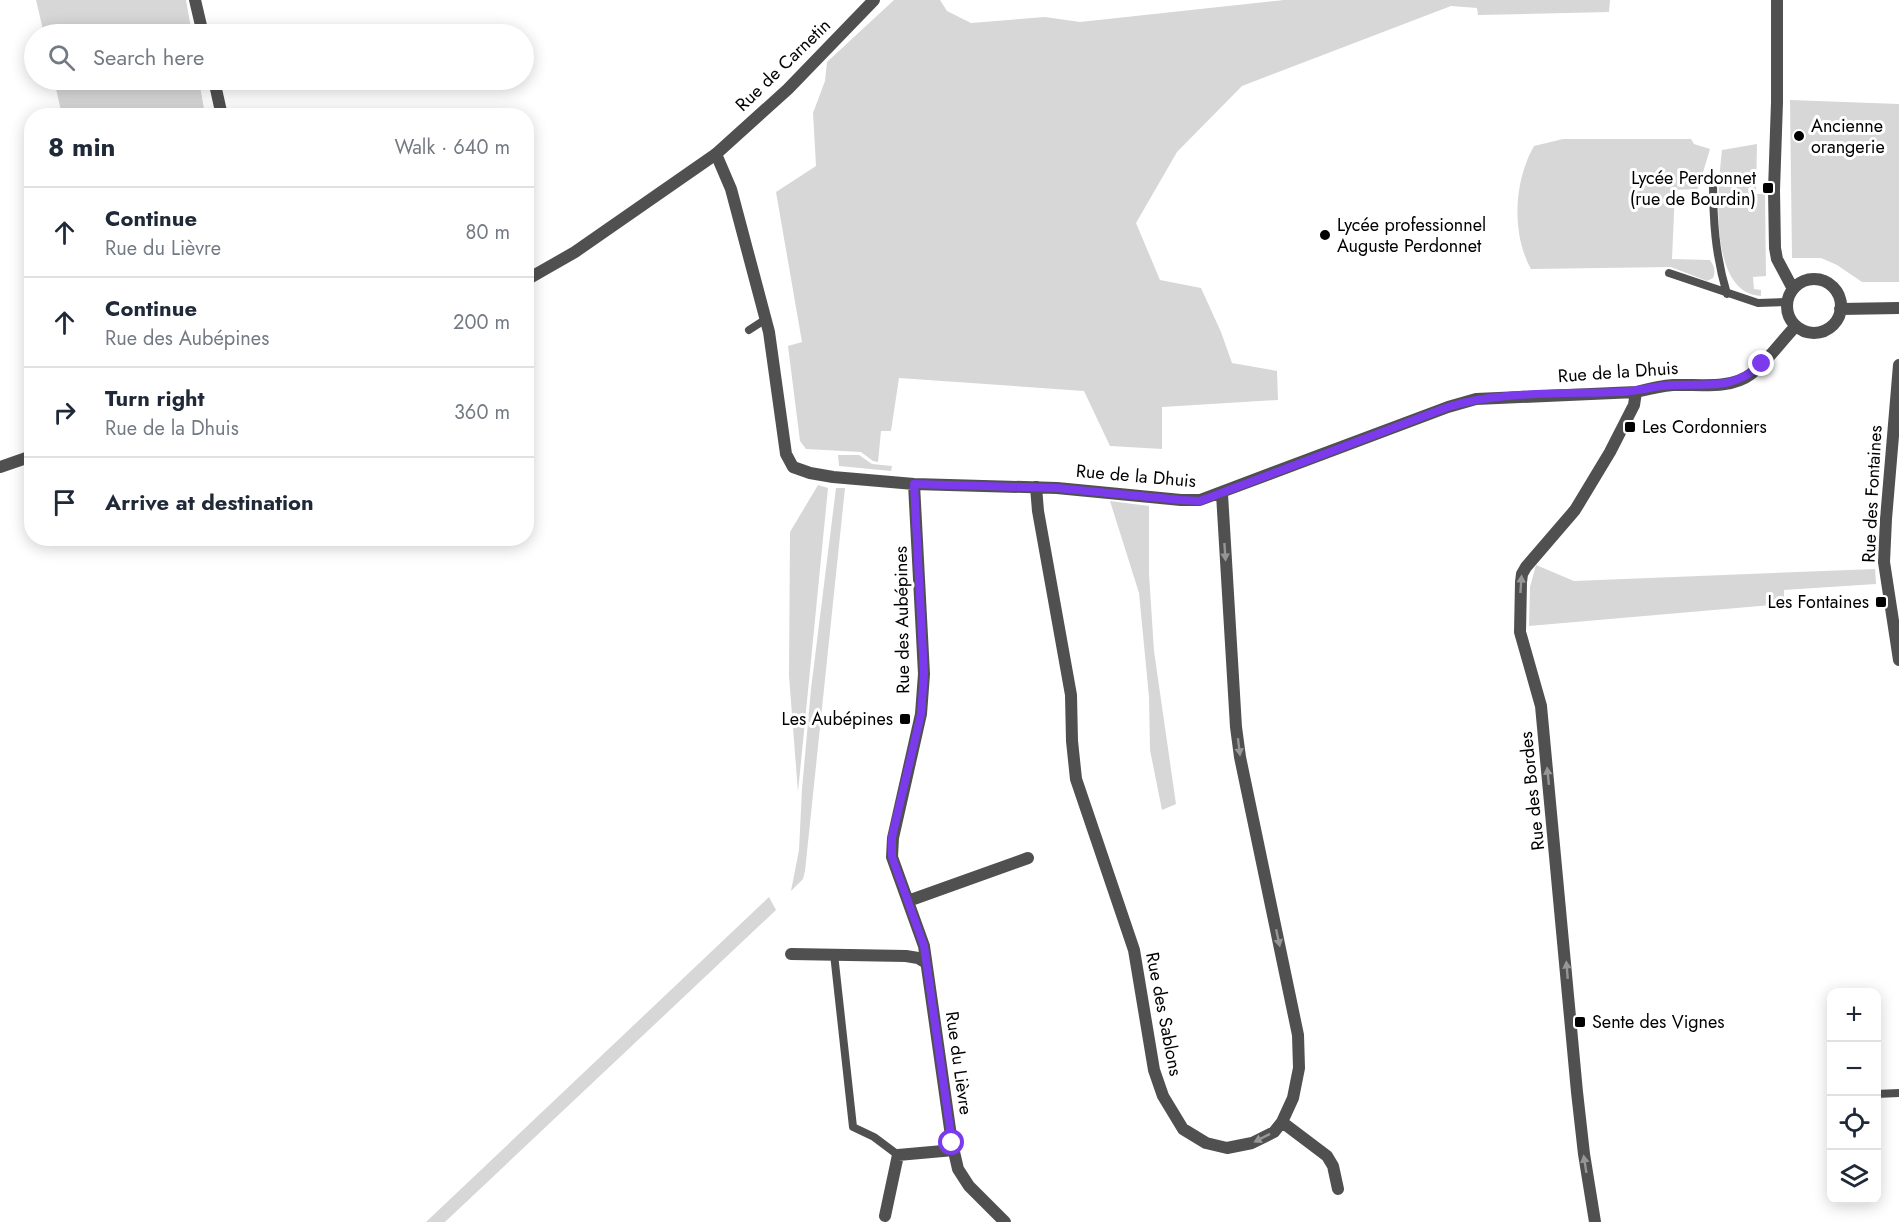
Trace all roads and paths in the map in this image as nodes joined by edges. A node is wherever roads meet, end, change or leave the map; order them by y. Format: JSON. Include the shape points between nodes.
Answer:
{"nodes":[{"id":1,"x":195,"y":0,"type":"edge"},
{"id":2,"x":874,"y":0,"type":"edge"},
{"id":3,"x":1777,"y":0,"type":"edge"},
{"id":4,"x":201,"y":24,"type":"edge"},
{"id":5,"x":216,"y":90,"type":"edge"},
{"id":6,"x":220,"y":108,"type":"edge"},
{"id":7,"x":716,"y":154,"type":"junction"},
{"id":8,"x":1713,"y":179,"type":"dead end"},
{"id":9,"x":1669,"y":273,"type":"dead end"},
{"id":10,"x":534,"y":275,"type":"edge"},
{"id":11,"x":1793,"y":289,"type":"junction"},
{"id":12,"x":1727,"y":294,"type":"junction"},
{"id":13,"x":1787,"y":302,"type":"junction"},
{"id":14,"x":1840,"y":309,"type":"junction"},
{"id":15,"x":1899,"y":309,"type":"edge"},
{"id":16,"x":766,"y":319,"type":"junction"},
{"id":17,"x":1796,"y":326,"type":"junction"},
{"id":18,"x":748,"y":330,"type":"dead end"},
{"id":19,"x":1899,"y":365,"type":"edge"},
{"id":20,"x":1636,"y":392,"type":"junction"},
{"id":21,"x":24,"y":459,"type":"edge"},
{"id":22,"x":0,"y":467,"type":"edge"},
{"id":23,"x":914,"y":484,"type":"junction"},
{"id":24,"x":1036,"y":487,"type":"junction"},
{"id":25,"x":1222,"y":494,"type":"junction"},
{"id":26,"x":1899,"y":660,"type":"edge"},
{"id":27,"x":1028,"y":858,"type":"dead end"},
{"id":28,"x":908,"y":901,"type":"junction"},
{"id":29,"x":791,"y":954,"type":"dead end"},
{"id":30,"x":834,"y":954,"type":"junction"},
{"id":31,"x":926,"y":963,"type":"junction"},
{"id":32,"x":1899,"y":1093,"type":"edge"},
{"id":33,"x":1881,"y":1094,"type":"edge"},
{"id":34,"x":1282,"y":1122,"type":"junction"},
{"id":35,"x":954,"y":1150,"type":"junction"},
{"id":36,"x":898,"y":1155,"type":"junction"},
{"id":37,"x":1338,"y":1189,"type":"dead end"},
{"id":38,"x":885,"y":1216,"type":"dead end"},
{"id":39,"x":1005,"y":1222,"type":"edge"},
{"id":40,"x":1594,"y":1222,"type":"edge"}],
"edges":[{"from":1,"to":4,"type":"street"},
{"from":2,"to":7,"type":"street","name":"Rue de Carnetin","via":[[788,89]]},
{"from":3,"to":11,"type":"street","via":[[1775,248]]},
{"from":5,"to":6,"type":"street"},
{"from":7,"to":10,"type":"street","name":"Rue de Carnetin","via":[[575,252]]},
{"from":7,"to":16,"type":"street","name":"Rue de la Dhuis","via":[[731,189]]},
{"from":8,"to":12,"type":"lane","via":[[1713,230]]},
{"from":9,"to":12,"type":"lane"},
{"from":11,"to":13,"type":"street"},
{"from":11,"to":14,"type":"street","via":[[1807,280],[1824,281],[1837,292]]},
{"from":12,"to":13,"type":"lane","via":[[1758,303]]},
{"from":13,"to":17,"type":"street","via":[[1787,311]]},
{"from":14,"to":15,"type":"street"},
{"from":14,"to":17,"type":"street","via":[[1827,329],[1811,333]]},
{"from":16,"to":18,"type":"lane"},
{"from":16,"to":23,"type":"street","name":"Rue de la Dhuis","via":[[785,449],[793,467],[833,477]]},
{"from":17,"to":20,"type":"street","name":"Rue de la Dhuis","via":[[1744,379]]},
{"from":19,"to":26,"type":"street","name":"Rue des Fontaines","via":[[1884,562]]},
{"from":20,"to":25,"type":"street","name":"Rue de la Dhuis","via":[[1476,399]]},
{"from":40,"to":20,"type":"street","name":"Rue des Bordes","one_way":true,"via":[[1541,706],[1520,632],[1521,582],[1526,567],[1575,510],[1610,452],[1634,405]]},
{"from":21,"to":22,"type":"street"},
{"from":23,"to":24,"type":"street","name":"Rue de la Dhuis"},
{"from":23,"to":28,"type":"street","name":"Rue des Aubépines","via":[[924,674],[921,714],[892,837],[892,857]]},
{"from":24,"to":25,"type":"street","name":"Rue de la Dhuis","via":[[1200,501]]},
{"from":34,"to":24,"type":"street","name":"Rue des Sablons","one_way":true,"via":[[1274,1132],[1252,1143],[1227,1148],[1206,1143],[1183,1129],[1163,1096],[1154,1070],[1134,950],[1076,779],[1071,695]]},
{"from":25,"to":34,"type":"street","name":"Rue des Sablons","one_way":true,"via":[[1240,757],[1298,1035],[1299,1068],[1293,1098]]},
{"from":27,"to":28,"type":"street"},
{"from":28,"to":31,"type":"street","name":"Rue des Aubépines"},
{"from":29,"to":30,"type":"street"},
{"from":30,"to":31,"type":"street","via":[[906,956]]},
{"from":30,"to":36,"type":"lane","via":[[853,1127]]},
{"from":31,"to":35,"type":"street","name":"Rue du Lièvre"},
{"from":32,"to":33,"type":"lane"},
{"from":34,"to":37,"type":"street","via":[[1327,1156]]},
{"from":35,"to":36,"type":"street"},
{"from":35,"to":39,"type":"street","name":"Rue du Lièvre","via":[[958,1169],[969,1186]]},
{"from":36,"to":38,"type":"street"}]}
